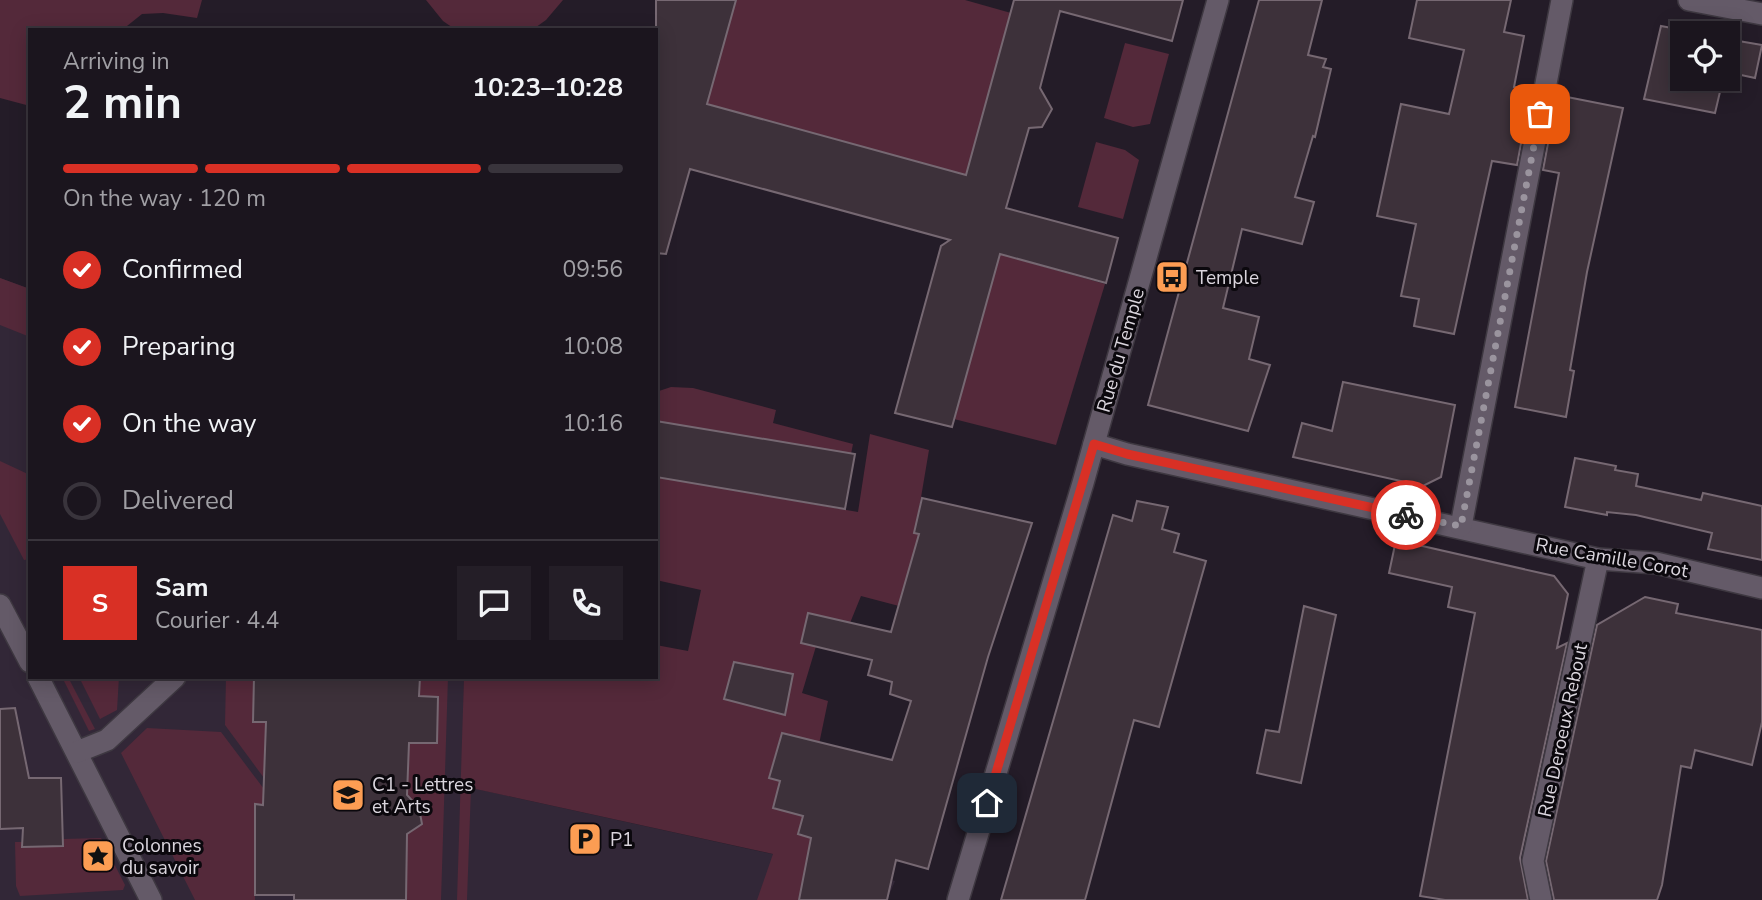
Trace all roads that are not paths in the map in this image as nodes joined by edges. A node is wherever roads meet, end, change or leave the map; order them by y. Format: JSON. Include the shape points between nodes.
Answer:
{"nodes":[{"id":1,"x":1218,"y":0,"type":"edge"},
{"id":2,"x":1562,"y":0,"type":"edge"},
{"id":3,"x":1689,"y":0,"type":"edge"},
{"id":4,"x":1762,"y":14,"type":"edge"},
{"id":5,"x":1094,"y":444,"type":"junction"},
{"id":6,"x":1461,"y":526,"type":"junction"},
{"id":7,"x":1598,"y":559,"type":"junction"},
{"id":8,"x":1762,"y":588,"type":"edge"},
{"id":9,"x":0,"y":605,"type":"edge"},
{"id":10,"x":28,"y":658,"type":"edge"},
{"id":11,"x":39,"y":679,"type":"edge"},
{"id":12,"x":173,"y":679,"type":"edge"},
{"id":13,"x":77,"y":752,"type":"junction"},
{"id":14,"x":151,"y":900,"type":"edge"},
{"id":15,"x":958,"y":900,"type":"edge"},
{"id":16,"x":1541,"y":900,"type":"edge"}],
"edges":[{"from":1,"to":5,"type":"street","name":"Rue du Temple"},
{"from":2,"to":6,"type":"street"},
{"from":3,"to":4,"type":"street"},
{"from":5,"to":6,"type":"street","name":"Rue Camille Corot"},
{"from":5,"to":15,"type":"street","name":"Rue du Temple"},
{"from":6,"to":7,"type":"street","name":"Rue Camille Corot"},
{"from":7,"to":8,"type":"street","name":"Rue Camille Corot","via":[[1656,563]]},
{"from":7,"to":16,"type":"street","name":"Rue Deroeux Rebout","via":[[1533,861]]},
{"from":9,"to":10,"type":"street"},
{"from":11,"to":13,"type":"street"},
{"from":12,"to":13,"type":"street","via":[[107,740]]},
{"from":13,"to":14,"type":"street"}]}
